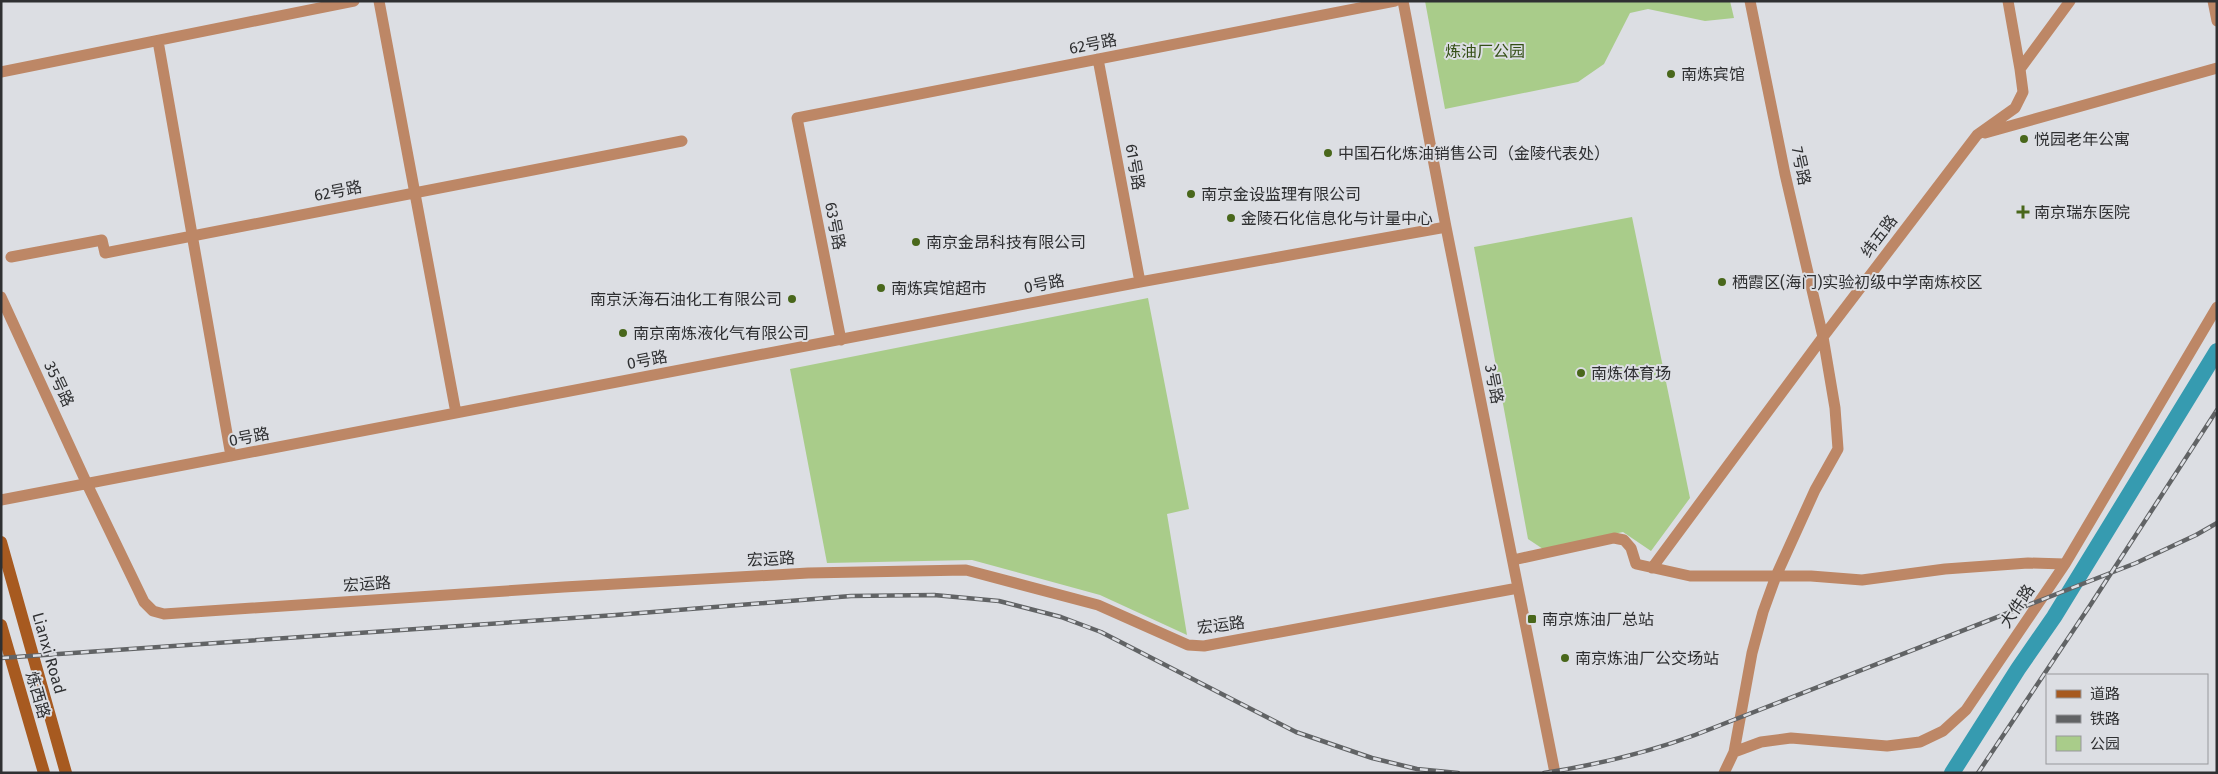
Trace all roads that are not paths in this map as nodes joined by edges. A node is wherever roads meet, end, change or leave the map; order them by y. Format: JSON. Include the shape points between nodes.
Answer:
{"nodes":[{"id":1,"x":354,"y":1,"type":"edge"},
{"id":2,"x":379,"y":1,"type":"edge"},
{"id":3,"x":1395,"y":1,"type":"edge"},
{"id":4,"x":1403,"y":1,"type":"edge"},
{"id":5,"x":1750,"y":1,"type":"edge"},
{"id":6,"x":2008,"y":1,"type":"edge"},
{"id":7,"x":2070,"y":1,"type":"edge"},
{"id":8,"x":2213,"y":1,"type":"edge"},
{"id":9,"x":2217,"y":21,"type":"edge"},
{"id":10,"x":158,"y":41,"type":"junction"},
{"id":11,"x":1098,"y":59,"type":"junction"},
{"id":12,"x":2217,"y":68,"type":"edge"},
{"id":13,"x":2020,"y":69,"type":"junction"},
{"id":14,"x":1,"y":72,"type":"edge"},
{"id":15,"x":796,"y":118,"type":"joint"},
{"id":16,"x":1977,"y":136,"type":"junction"},
{"id":17,"x":682,"y":141,"type":"dead end"},
{"id":18,"x":414,"y":192,"type":"junction"},
{"id":19,"x":1446,"y":227,"type":"junction"},
{"id":20,"x":192,"y":236,"type":"junction"},
{"id":21,"x":11,"y":257,"type":"dead end"},
{"id":22,"x":1140,"y":282,"type":"junction"},
{"id":23,"x":1,"y":298,"type":"edge"},
{"id":24,"x":2217,"y":307,"type":"edge"},
{"id":25,"x":1823,"y":337,"type":"junction"},
{"id":26,"x":841,"y":340,"type":"junction"},
{"id":27,"x":456,"y":414,"type":"junction"},
{"id":28,"x":231,"y":456,"type":"junction"},
{"id":29,"x":87,"y":484,"type":"junction"},
{"id":30,"x":1,"y":500,"type":"edge"},
{"id":31,"x":1,"y":542,"type":"edge"},
{"id":32,"x":1513,"y":560,"type":"junction"},
{"id":33,"x":2065,"y":564,"type":"junction"},
{"id":34,"x":1652,"y":568,"type":"junction"},
{"id":35,"x":1776,"y":576,"type":"junction"},
{"id":36,"x":1518,"y":588,"type":"junction"},
{"id":37,"x":1,"y":626,"type":"edge"},
{"id":38,"x":1734,"y":752,"type":"junction"},
{"id":39,"x":44,"y":773,"type":"edge"},
{"id":40,"x":66,"y":773,"type":"edge"},
{"id":41,"x":1555,"y":773,"type":"edge"},
{"id":42,"x":1724,"y":773,"type":"edge"}],
"edges":[{"from":1,"to":10,"type":"street"},
{"from":2,"to":18,"type":"street"},
{"from":3,"to":11,"type":"street","name":"62号路"},
{"from":4,"to":19,"type":"street","name":"3号路"},
{"from":5,"to":25,"type":"street","name":"7号路","via":[[1785,174]]},
{"from":6,"to":13,"type":"street","name":"纬五路"},
{"from":7,"to":13,"type":"street"},
{"from":8,"to":9,"type":"street"},
{"from":10,"to":14,"type":"street"},
{"from":10,"to":20,"type":"street"},
{"from":11,"to":15,"type":"street","name":"62号路"},
{"from":11,"to":22,"type":"street","name":"61号路"},
{"from":12,"to":16,"type":"street"},
{"from":13,"to":16,"type":"street","name":"纬五路","via":[[2023,92],[2015,108]]},
{"from":15,"to":26,"type":"street","name":"63号路"},
{"from":16,"to":25,"type":"street","name":"纬五路"},
{"from":17,"to":18,"type":"street","name":"62号路"},
{"from":18,"to":20,"type":"street","name":"62号路"},
{"from":18,"to":27,"type":"street"},
{"from":19,"to":22,"type":"street","name":"0号路"},
{"from":19,"to":32,"type":"street","name":"3号路"},
{"from":20,"to":21,"type":"street","name":"62号路","via":[[105,253],[102,240]]},
{"from":20,"to":28,"type":"street"},
{"from":22,"to":26,"type":"street","name":"0号路"},
{"from":23,"to":29,"type":"street","name":"35号路"},
{"from":24,"to":33,"type":"street","name":"大件路"},
{"from":25,"to":34,"type":"street","name":"纬五路"},
{"from":25,"to":35,"type":"street","name":"7号路","via":[[1838,449],[1815,490]]},
{"from":26,"to":27,"type":"street","name":"0号路"},
{"from":27,"to":28,"type":"street","name":"0号路"},
{"from":28,"to":29,"type":"street","name":"0号路"},
{"from":29,"to":30,"type":"street","name":"0号路"},
{"from":29,"to":36,"type":"street","name":"宏运路","via":[[144,602],[164,614],[808,573],[966,570],[1098,605],[1188,645],[1204,646]]},
{"from":31,"to":40,"type":"main road","name":"Lianxi Road"},
{"from":32,"to":34,"type":"street","via":[[1614,538],[1624,540],[1631,548],[1636,564]]},
{"from":32,"to":36,"type":"street","name":"3号路"},
{"from":33,"to":35,"type":"street","via":[[1945,569],[1862,580]]},
{"from":33,"to":38,"type":"street","name":"大件路","via":[[1966,710],[1943,731],[1920,742],[1887,746],[1790,738],[1761,742]]},
{"from":34,"to":35,"type":"street","via":[[1690,576]]},
{"from":35,"to":38,"type":"street","name":"7号路","via":[[1752,653]]},
{"from":36,"to":41,"type":"street","name":"3号路"},
{"from":37,"to":39,"type":"main road","name":"炼西路"},
{"from":38,"to":42,"type":"street","name":"7号路"}]}
